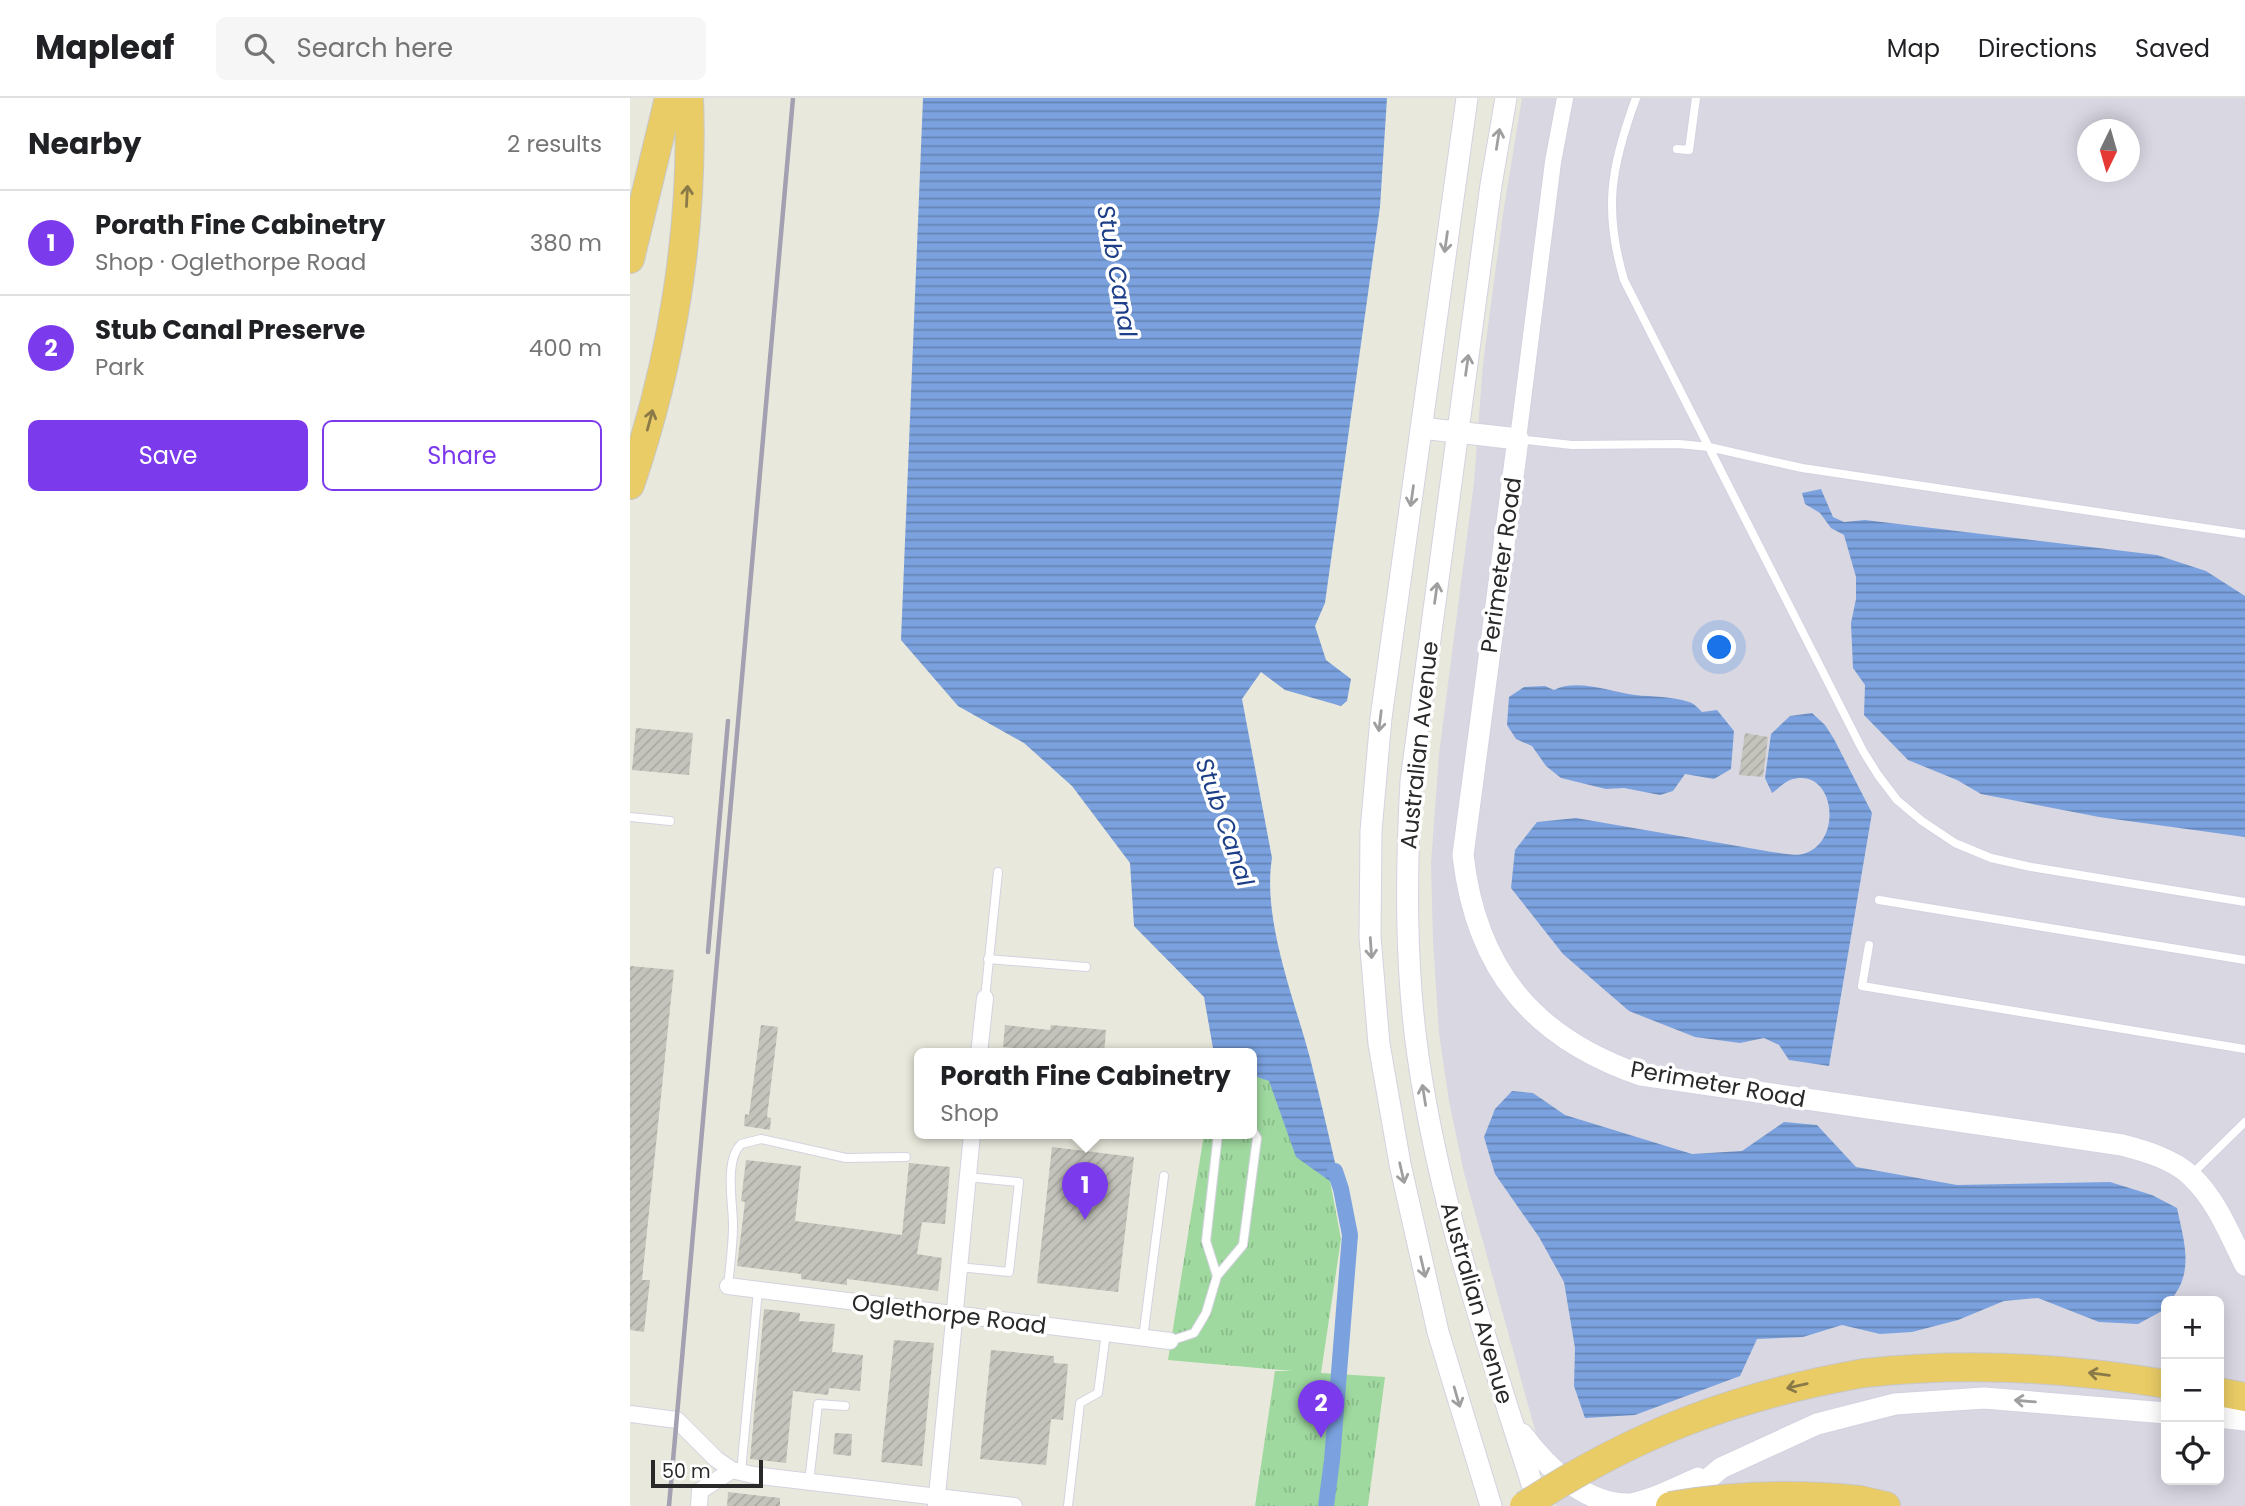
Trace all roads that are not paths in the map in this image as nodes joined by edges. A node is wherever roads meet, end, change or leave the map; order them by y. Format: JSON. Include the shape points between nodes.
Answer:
{"nodes":[{"id":1,"x":669,"y":98,"type":"edge"},
{"id":2,"x":689,"y":98,"type":"edge"},
{"id":3,"x":1467,"y":98,"type":"edge"},
{"id":4,"x":1506,"y":98,"type":"edge"},
{"id":5,"x":1565,"y":98,"type":"edge"},
{"id":6,"x":1636,"y":98,"type":"edge"},
{"id":7,"x":1696,"y":98,"type":"edge"},
{"id":8,"x":1677,"y":149,"type":"dead end"},
{"id":9,"x":630,"y":259,"type":"edge"},
{"id":10,"x":1421,"y":428,"type":"junction"},
{"id":11,"x":1458,"y":432,"type":"junction"},
{"id":12,"x":1518,"y":439,"type":"junction"},
{"id":13,"x":1709,"y":447,"type":"junction"},
{"id":14,"x":630,"y":485,"type":"edge"},
{"id":15,"x":2245,"y":534,"type":"edge"},
{"id":16,"x":630,"y":817,"type":"edge"},
{"id":17,"x":670,"y":821,"type":"dead end"},
{"id":18,"x":998,"y":873,"type":"dead end"},
{"id":19,"x":1879,"y":900,"type":"dead end"},
{"id":20,"x":2245,"y":902,"type":"edge"},
{"id":21,"x":1869,"y":945,"type":"dead end"},
{"id":22,"x":988,"y":959,"type":"junction"},
{"id":23,"x":2245,"y":960,"type":"edge"},
{"id":24,"x":1086,"y":967,"type":"dead end"},
{"id":25,"x":985,"y":998,"type":"joint"},
{"id":26,"x":980,"y":1048,"type":"edge"},
{"id":27,"x":2245,"y":1049,"type":"edge"},
{"id":28,"x":2245,"y":1122,"type":"edge"},
{"id":29,"x":971,"y":1139,"type":"edge"},
{"id":30,"x":1217,"y":1139,"type":"edge"},
{"id":31,"x":1257,"y":1139,"type":"edge"},
{"id":32,"x":906,"y":1157,"type":"dead end"},
{"id":33,"x":1164,"y":1176,"type":"dead end"},
{"id":34,"x":2191,"y":1176,"type":"junction"},
{"id":35,"x":967,"y":1177,"type":"junction"},
{"id":36,"x":2245,"y":1265,"type":"edge"},
{"id":37,"x":959,"y":1267,"type":"junction"},
{"id":38,"x":1217,"y":1276,"type":"junction"},
{"id":39,"x":729,"y":1286,"type":"joint"},
{"id":40,"x":758,"y":1290,"type":"junction"},
{"id":41,"x":954,"y":1314,"type":"junction"},
{"id":42,"x":1106,"y":1333,"type":"junction"},
{"id":43,"x":1143,"y":1338,"type":"junction"},
{"id":44,"x":1170,"y":1341,"type":"joint"},
{"id":45,"x":2161,"y":1383,"type":"edge"},
{"id":46,"x":2224,"y":1393,"type":"edge"},
{"id":47,"x":2245,"y":1397,"type":"edge"},
{"id":48,"x":845,"y":1406,"type":"dead end"},
{"id":49,"x":2161,"y":1413,"type":"edge"},
{"id":50,"x":630,"y":1414,"type":"edge"},
{"id":51,"x":2224,"y":1418,"type":"edge"},
{"id":52,"x":2245,"y":1420,"type":"edge"},
{"id":53,"x":1512,"y":1421,"type":"junction"},
{"id":54,"x":1721,"y":1468,"type":"junction"},
{"id":55,"x":737,"y":1471,"type":"junction"},
{"id":56,"x":809,"y":1482,"type":"junction"},
{"id":57,"x":936,"y":1502,"type":"edge"},
{"id":58,"x":1873,"y":1503,"type":"edge"},
{"id":59,"x":699,"y":1506,"type":"edge"},
{"id":60,"x":1014,"y":1506,"type":"edge"},
{"id":61,"x":1068,"y":1506,"type":"edge"},
{"id":62,"x":1491,"y":1506,"type":"edge"},
{"id":63,"x":1524,"y":1506,"type":"edge"},
{"id":64,"x":1539,"y":1506,"type":"edge"},
{"id":65,"x":1672,"y":1506,"type":"edge"},
{"id":66,"x":1714,"y":1506,"type":"edge"}],
"edges":[{"from":1,"to":9,"type":"highway"},
{"from":14,"to":2,"type":"highway","one_way":true,"via":[[654,405],[674,310],[687,210]]},
{"from":3,"to":10,"type":"main road","name":"Australian Avenue","one_way":true},
{"from":11,"to":4,"type":"main road","name":"Australian Avenue","one_way":true},
{"from":5,"to":12,"type":"street","name":"Perimeter Road"},
{"from":6,"to":13,"type":"lane","via":[[1613,174],[1616,254],[1624,280]]},
{"from":7,"to":8,"type":"lane","via":[[1689,150]]},
{"from":10,"to":11,"type":"main road"},
{"from":10,"to":62,"type":"main road","name":"Australian Avenue","one_way":true,"via":[[1374,772],[1370,937],[1380,1044],[1400,1164],[1438,1332]]},
{"from":11,"to":12,"type":"main road"},
{"from":53,"to":11,"type":"main road","name":"Australian Avenue","one_way":true,"via":[[1437,1160],[1418,1053],[1409,944],[1411,781]]},
{"from":12,"to":13,"type":"lane","via":[[1572,445]]},
{"from":12,"to":34,"type":"main road","name":"Perimeter Road","via":[[1463,855],[1482,939],[1530,1010],[1581,1050],[1641,1075],[2122,1145],[2145,1151]]},
{"from":13,"to":15,"type":"lane","via":[[1802,468]]},
{"from":13,"to":20,"type":"lane","via":[[1863,751],[1897,800],[1955,844],[1991,859]]},
{"from":16,"to":17,"type":"lane"},
{"from":18,"to":22,"type":"lane"},
{"from":19,"to":23,"type":"lane"},
{"from":21,"to":27,"type":"lane","via":[[1862,986]]},
{"from":22,"to":24,"type":"lane"},
{"from":22,"to":25,"type":"lane"},
{"from":25,"to":26,"type":"street"},
{"from":28,"to":34,"type":"lane"},
{"from":29,"to":35,"type":"street"},
{"from":30,"to":38,"type":"lane","via":[[1206,1241]]},
{"from":31,"to":38,"type":"lane","via":[[1243,1245]]},
{"from":32,"to":39,"type":"lane","via":[[845,1158],[761,1139],[741,1144],[733,1158]]},
{"from":33,"to":43,"type":"lane"},
{"from":34,"to":36,"type":"main road","name":"Perimeter Road","via":[[2215,1207]]},
{"from":35,"to":37,"type":"street"},
{"from":35,"to":37,"type":"lane","via":[[1019,1182],[1009,1272]]},
{"from":37,"to":41,"type":"street"},
{"from":38,"to":44,"type":"lane","via":[[1206,1313],[1194,1333]]},
{"from":39,"to":40,"type":"street","name":"Oglethorpe Road"},
{"from":40,"to":41,"type":"street","name":"Oglethorpe Road"},
{"from":40,"to":55,"type":"lane"},
{"from":41,"to":42,"type":"street","name":"Oglethorpe Road"},
{"from":41,"to":57,"type":"street"},
{"from":42,"to":43,"type":"street","name":"Oglethorpe Road"},
{"from":42,"to":61,"type":"lane","via":[[1098,1393],[1080,1403]]},
{"from":43,"to":44,"type":"street","name":"Oglethorpe Road"},
{"from":45,"to":63,"type":"highway","one_way":true,"bridge":true,"via":[[2026,1367],[1919,1367],[1864,1373],[1761,1394],[1710,1411],[1610,1454]]},
{"from":46,"to":47,"type":"highway"},
{"from":48,"to":56,"type":"lane","via":[[818,1404]]},
{"from":49,"to":54,"type":"main road","one_way":true,"via":[[1984,1398],[1895,1404],[1817,1424]]},
{"from":50,"to":55,"type":"street","via":[[677,1420],[716,1459]]},
{"from":51,"to":52,"type":"main road"},
{"from":53,"to":54,"type":"main road","via":[[1547,1467],[1605,1505],[1654,1498]]},
{"from":53,"to":64,"type":"main road","name":"Australian Avenue"},
{"from":54,"to":65,"type":"main road"},
{"from":54,"to":66,"type":"main road"},
{"from":55,"to":56,"type":"street"},
{"from":55,"to":59,"type":"street","via":[[700,1491]]},
{"from":56,"to":57,"type":"street"},
{"from":57,"to":60,"type":"street"},
{"from":58,"to":65,"type":"highway","bridge":true,"via":[[1773,1495]]}]}
